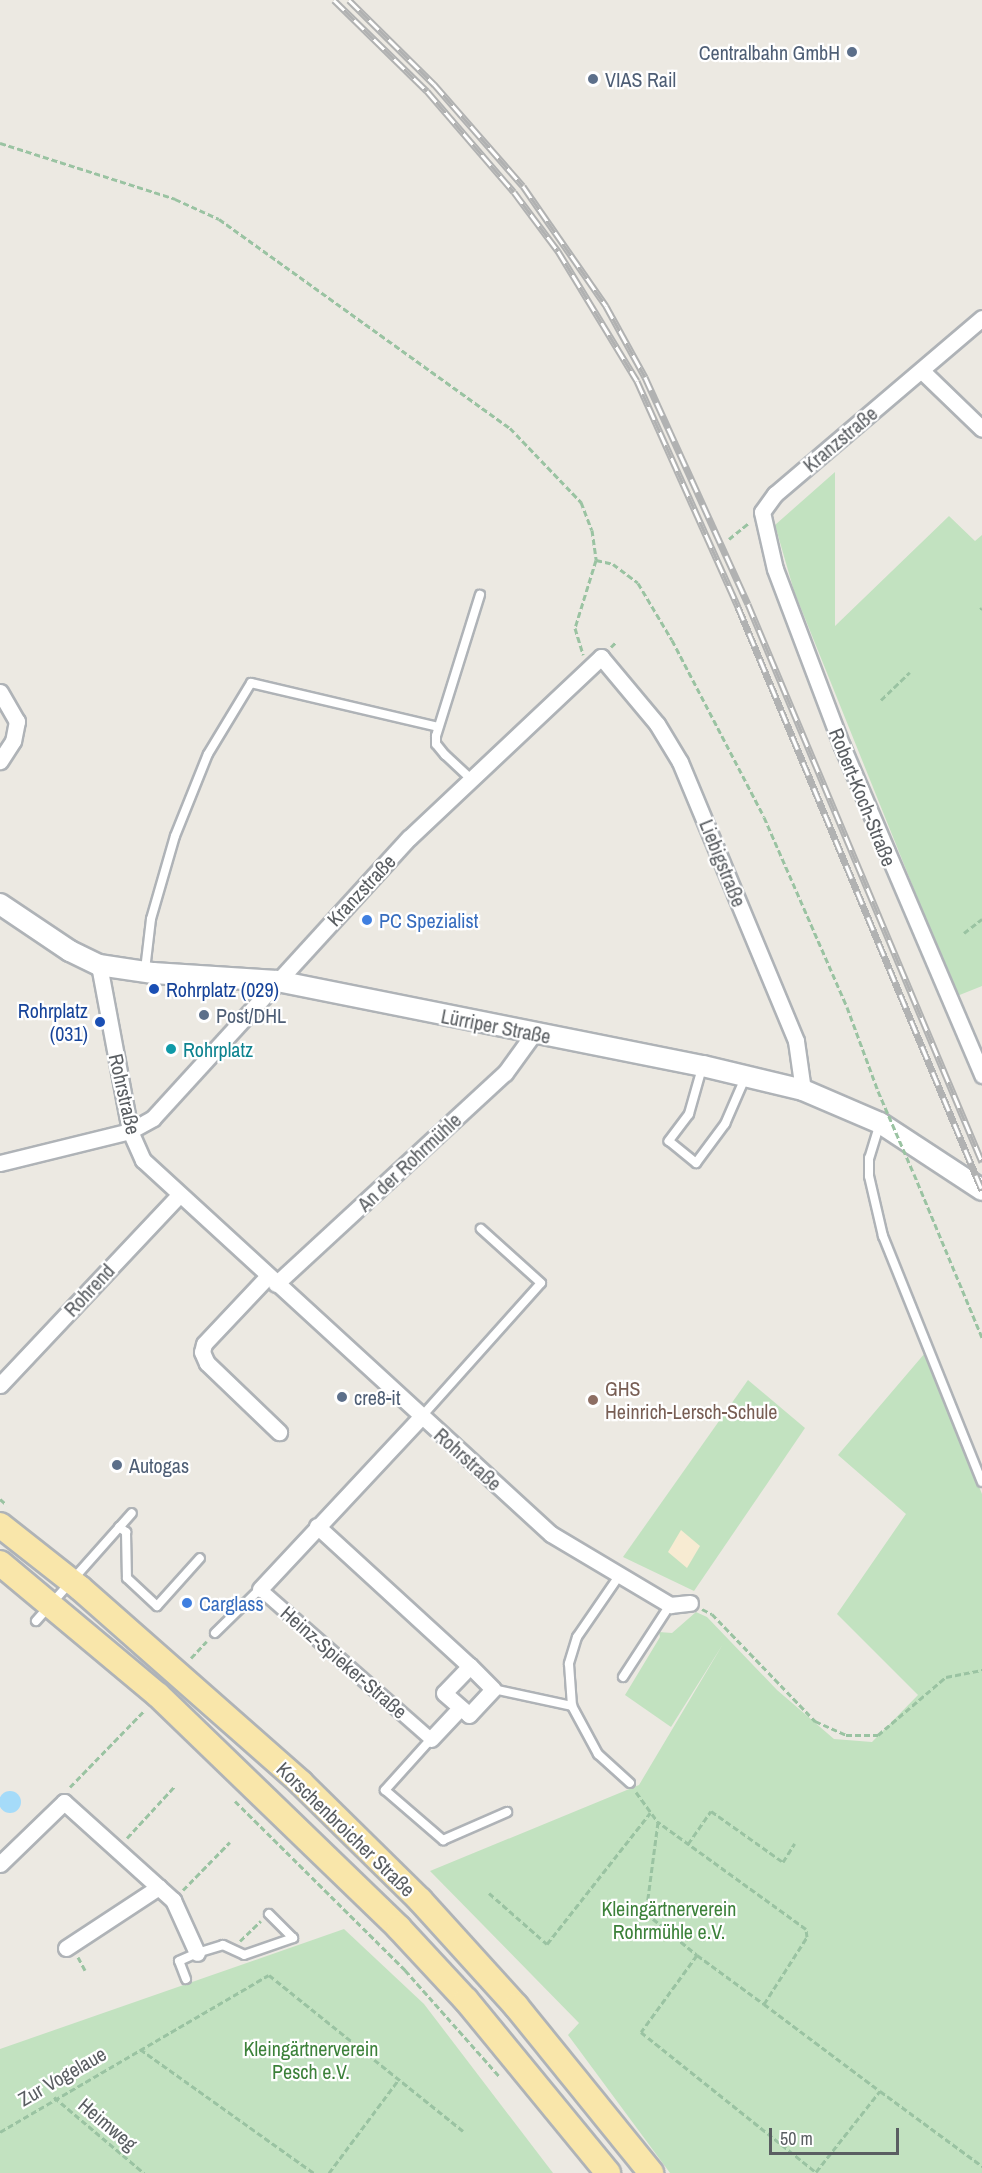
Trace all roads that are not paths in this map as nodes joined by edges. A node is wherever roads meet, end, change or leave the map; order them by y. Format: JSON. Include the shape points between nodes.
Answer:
{"nodes":[{"id":1,"x":982,"y":318,"type":"edge"},
{"id":2,"x":922,"y":370,"type":"junction"},
{"id":3,"x":982,"y":429,"type":"edge"},
{"id":4,"x":762,"y":512,"type":"joint"},
{"id":5,"x":480,"y":595,"type":"dead end"},
{"id":6,"x":595,"y":662,"type":"joint"},
{"id":7,"x":0,"y":692,"type":"edge"},
{"id":8,"x":438,"y":727,"type":"junction"},
{"id":9,"x":0,"y":761,"type":"edge"},
{"id":10,"x":471,"y":779,"type":"junction"},
{"id":11,"x":0,"y":904,"type":"edge"},
{"id":12,"x":99,"y":965,"type":"junction"},
{"id":13,"x":144,"y":972,"type":"junction"},
{"id":14,"x":277,"y":981,"type":"junction"},
{"id":15,"x":534,"y":1033,"type":"junction"},
{"id":16,"x":703,"y":1066,"type":"junction"},
{"id":17,"x":982,"y":1075,"type":"edge"},
{"id":18,"x":746,"y":1076,"type":"junction"},
{"id":19,"x":803,"y":1090,"type":"junction"},
{"id":20,"x":880,"y":1123,"type":"junction"},
{"id":21,"x":130,"y":1131,"type":"junction"},
{"id":22,"x":0,"y":1163,"type":"edge"},
{"id":23,"x":982,"y":1190,"type":"edge"},
{"id":24,"x":179,"y":1195,"type":"junction"},
{"id":25,"x":481,"y":1229,"type":"dead end"},
{"id":26,"x":272,"y":1280,"type":"junction"},
{"id":27,"x":0,"y":1385,"type":"edge"},
{"id":28,"x":422,"y":1416,"type":"junction"},
{"id":29,"x":279,"y":1432,"type":"dead end"},
{"id":30,"x":982,"y":1482,"type":"edge"},
{"id":31,"x":132,"y":1512,"type":"dead end"},
{"id":32,"x":0,"y":1525,"type":"edge"},
{"id":33,"x":317,"y":1526,"type":"junction"},
{"id":34,"x":119,"y":1527,"type":"junction"},
{"id":35,"x":200,"y":1558,"type":"dead end"},
{"id":36,"x":0,"y":1563,"type":"edge"},
{"id":37,"x":619,"y":1576,"type":"junction"},
{"id":38,"x":70,"y":1581,"type":"junction"},
{"id":39,"x":260,"y":1589,"type":"junction"},
{"id":40,"x":690,"y":1603,"type":"road end"},
{"id":41,"x":670,"y":1605,"type":"junction"},
{"id":42,"x":44,"y":1613,"type":"junction"},
{"id":43,"x":215,"y":1633,"type":"road end"},
{"id":44,"x":470,"y":1666,"type":"junction"},
{"id":45,"x":623,"y":1677,"type":"dead end"},
{"id":46,"x":494,"y":1689,"type":"junction"},
{"id":47,"x":572,"y":1706,"type":"junction"},
{"id":48,"x":460,"y":1708,"type":"junction"},
{"id":49,"x":431,"y":1739,"type":"junction"},
{"id":50,"x":630,"y":1783,"type":"road end"},
{"id":51,"x":507,"y":1812,"type":"dead end"},
{"id":52,"x":0,"y":1864,"type":"edge"},
{"id":53,"x":159,"y":1887,"type":"junction"},
{"id":54,"x":269,"y":1914,"type":"road end"},
{"id":55,"x":66,"y":1948,"type":"dead end"},
{"id":56,"x":197,"y":1953,"type":"junction"},
{"id":57,"x":186,"y":1979,"type":"dead end"},
{"id":58,"x":608,"y":2173,"type":"edge"},
{"id":59,"x":651,"y":2173,"type":"edge"}],
"edges":[{"from":1,"to":2,"type":"street","name":"Kranzstraße"},
{"from":2,"to":3,"type":"street"},
{"from":2,"to":4,"type":"street","name":"Kranzstraße","via":[[775,494]]},
{"from":4,"to":17,"type":"street","name":"Robert-Koch-Straße","via":[[775,569],[842,746]]},
{"from":5,"to":8,"type":"lane"},
{"from":6,"to":10,"type":"street","name":"Kranzstraße"},
{"from":6,"to":19,"type":"street","name":"Liebigstraße","via":[[657,724],[680,762],[796,1041]]},
{"from":7,"to":9,"type":"street","via":[[16,721],[13,741]]},
{"from":8,"to":10,"type":"lane","via":[[436,744]]},
{"from":8,"to":13,"type":"lane","via":[[251,683],[208,754],[175,836],[151,920]]},
{"from":10,"to":14,"type":"street","name":"Kranzstraße","via":[[409,838]]},
{"from":11,"to":12,"type":"street","name":"Lürriper Straße","via":[[70,951]]},
{"from":12,"to":13,"type":"street","name":"Lürriper Straße"},
{"from":12,"to":21,"type":"street","name":"Rohrstraße"},
{"from":13,"to":14,"type":"street","name":"Lürriper Straße"},
{"from":14,"to":15,"type":"street","name":"Lürriper Straße"},
{"from":14,"to":21,"type":"street","name":"Kranzstraße","via":[[153,1118]]},
{"from":15,"to":16,"type":"street","name":"Lürriper Straße"},
{"from":15,"to":26,"type":"street","name":"An der Rohrmühle","via":[[505,1073]]},
{"from":16,"to":18,"type":"street","name":"Lürriper Straße"},
{"from":16,"to":18,"type":"lane","via":[[689,1114],[669,1141],[696,1163],[725,1124]]},
{"from":18,"to":19,"type":"street","name":"Lürriper Straße"},
{"from":19,"to":20,"type":"street","name":"Lürriper Straße"},
{"from":20,"to":23,"type":"street","name":"Lürriper Straße"},
{"from":20,"to":30,"type":"lane","via":[[868,1176],[881,1227]]},
{"from":21,"to":22,"type":"street","name":"Kranzstraße"},
{"from":21,"to":24,"type":"street","name":"Rohrstraße","via":[[143,1160]]},
{"from":24,"to":26,"type":"street","name":"Rohrstraße"},
{"from":24,"to":27,"type":"street","name":"Rohrend"},
{"from":25,"to":28,"type":"lane","via":[[541,1284]]},
{"from":26,"to":28,"type":"street","name":"Rohrstraße"},
{"from":26,"to":29,"type":"street","via":[[204,1344],[202,1352],[207,1363]]},
{"from":28,"to":33,"type":"street"},
{"from":28,"to":37,"type":"street","name":"Rohrstraße","via":[[551,1534]]},
{"from":31,"to":34,"type":"lane"},
{"from":32,"to":38,"type":"main road","name":"Korschenbroicher Straße"},
{"from":33,"to":39,"type":"street"},
{"from":33,"to":44,"type":"street"},
{"from":34,"to":35,"type":"lane","via":[[126,1533],[128,1578],[157,1606]]},
{"from":34,"to":38,"type":"lane"},
{"from":36,"to":42,"type":"main road","name":"Korschenbroicher Straße"},
{"from":37,"to":41,"type":"street","name":"Rohrstraße"},
{"from":37,"to":47,"type":"lane","via":[[577,1637],[568,1664]]},
{"from":38,"to":42,"type":"lane"},
{"from":38,"to":59,"type":"main road","name":"Korschenbroicher Straße","via":[[301,1783],[420,1900],[516,2006]]},
{"from":39,"to":43,"type":"lane"},
{"from":39,"to":49,"type":"street","name":"Heinz-Spieker-Straße"},
{"from":40,"to":41,"type":"street"},
{"from":41,"to":45,"type":"lane"},
{"from":42,"to":58,"type":"main road","name":"Korschenbroicher Straße","via":[[158,1695],[399,1928],[466,2000]]},
{"from":44,"to":46,"type":"street"},
{"from":44,"to":48,"type":"street","via":[[444,1693]]},
{"from":46,"to":47,"type":"lane"},
{"from":46,"to":48,"type":"street","via":[[469,1715]]},
{"from":47,"to":50,"type":"lane","via":[[598,1754]]},
{"from":48,"to":49,"type":"street"},
{"from":49,"to":51,"type":"lane","via":[[385,1790],[443,1840]]},
{"from":52,"to":53,"type":"street","via":[[64,1802]]},
{"from":53,"to":55,"type":"street"},
{"from":53,"to":56,"type":"street","via":[[173,1900]]},
{"from":54,"to":56,"type":"lane","via":[[292,1938],[244,1955],[224,1944]]},
{"from":56,"to":57,"type":"lane","via":[[179,1961]]}]}
